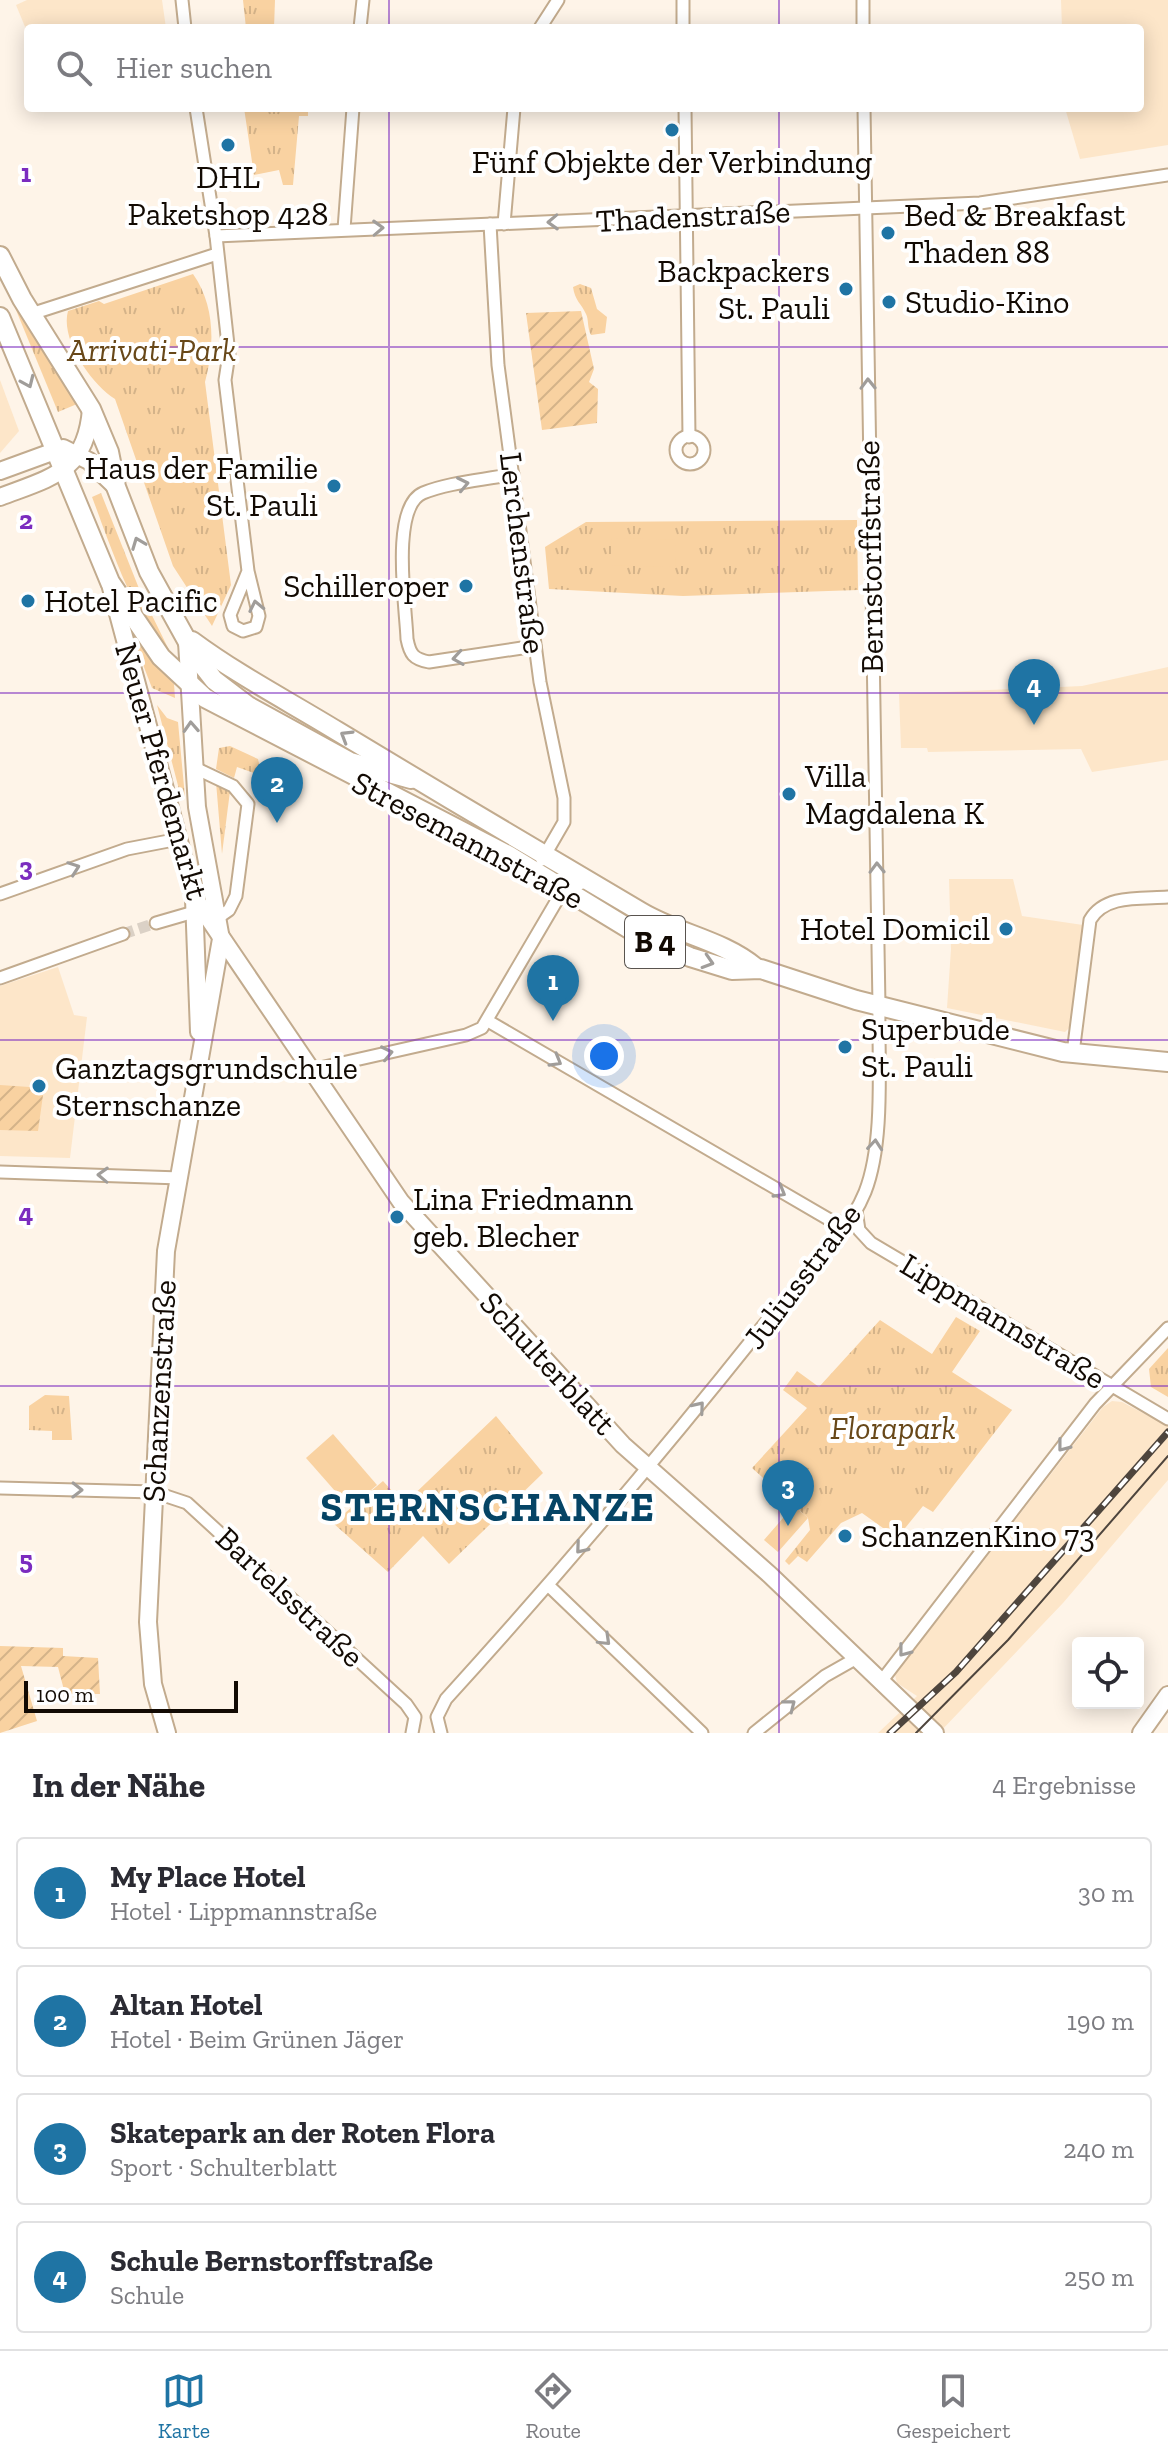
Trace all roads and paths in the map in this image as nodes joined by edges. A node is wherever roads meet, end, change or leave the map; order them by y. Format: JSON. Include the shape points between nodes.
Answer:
{"nodes":[{"id":1,"x":182,"y":0,"type":"edge"},
{"id":2,"x":363,"y":0,"type":"edge"},
{"id":3,"x":558,"y":0,"type":"edge"},
{"id":4,"x":683,"y":0,"type":"edge"},
{"id":5,"x":863,"y":0,"type":"edge"},
{"id":6,"x":185,"y":24,"type":"edge"},
{"id":7,"x":360,"y":24,"type":"edge"},
{"id":8,"x":543,"y":24,"type":"edge"},
{"id":9,"x":683,"y":24,"type":"edge"},
{"id":10,"x":863,"y":24,"type":"edge"},
{"id":11,"x":197,"y":112,"type":"edge"},
{"id":12,"x":353,"y":112,"type":"edge"},
{"id":13,"x":514,"y":112,"type":"edge"},
{"id":14,"x":685,"y":112,"type":"edge"},
{"id":15,"x":864,"y":112,"type":"edge"},
{"id":16,"x":1168,"y":175,"type":"edge"},
{"id":17,"x":865,"y":208,"type":"junction"},
{"id":18,"x":687,"y":217,"type":"junction"},
{"id":19,"x":490,"y":224,"type":"junction"},
{"id":20,"x":504,"y":224,"type":"junction"},
{"id":21,"x":344,"y":229,"type":"junction"},
{"id":22,"x":216,"y":236,"type":"junction"},
{"id":23,"x":217,"y":254,"type":"junction"},
{"id":24,"x":0,"y":256,"type":"edge"},
{"id":25,"x":31,"y":314,"type":"junction"},
{"id":26,"x":0,"y":317,"type":"edge"},
{"id":27,"x":91,"y":409,"type":"junction"},
{"id":28,"x":689,"y":437,"type":"dead end"},
{"id":29,"x":56,"y":448,"type":"junction"},
{"id":30,"x":79,"y":454,"type":"junction"},
{"id":31,"x":65,"y":470,"type":"junction"},
{"id":32,"x":0,"y":471,"type":"edge"},
{"id":33,"x":513,"y":474,"type":"junction"},
{"id":34,"x":116,"y":487,"type":"junction"},
{"id":35,"x":0,"y":497,"type":"edge"},
{"id":36,"x":248,"y":571,"type":"junction"},
{"id":37,"x":110,"y":582,"type":"junction"},
{"id":38,"x":186,"y":636,"type":"junction"},
{"id":39,"x":535,"y":646,"type":"junction"},
{"id":40,"x":188,"y":686,"type":"junction"},
{"id":41,"x":193,"y":767,"type":"junction"},
{"id":42,"x":179,"y":839,"type":"junction"},
{"id":43,"x":546,"y":853,"type":"junction"},
{"id":44,"x":535,"y":871,"type":"junction"},
{"id":45,"x":590,"y":880,"type":"junction"},
{"id":46,"x":563,"y":890,"type":"junction"},
{"id":47,"x":0,"y":894,"type":"edge"},
{"id":48,"x":1168,"y":897,"type":"edge"},
{"id":49,"x":194,"y":904,"type":"junction"},
{"id":50,"x":219,"y":917,"type":"junction"},
{"id":51,"x":156,"y":923,"type":"tunnel mouth"},
{"id":52,"x":123,"y":934,"type":"tunnel mouth"},
{"id":53,"x":221,"y":939,"type":"junction"},
{"id":54,"x":755,"y":967,"type":"junction"},
{"id":55,"x":0,"y":978,"type":"edge"},
{"id":56,"x":879,"y":1006,"type":"junction"},
{"id":57,"x":488,"y":1021,"type":"junction"},
{"id":58,"x":200,"y":1049,"type":"junction"},
{"id":59,"x":1073,"y":1053,"type":"junction"},
{"id":60,"x":1168,"y":1062,"type":"edge"},
{"id":61,"x":311,"y":1070,"type":"junction"},
{"id":62,"x":0,"y":1172,"type":"edge"},
{"id":63,"x":180,"y":1178,"type":"junction"},
{"id":64,"x":856,"y":1210,"type":"junction"},
{"id":65,"x":846,"y":1223,"type":"junction"},
{"id":66,"x":1168,"y":1328,"type":"edge"},
{"id":67,"x":1114,"y":1387,"type":"junction"},
{"id":68,"x":1168,"y":1419,"type":"edge"},
{"id":69,"x":649,"y":1467,"type":"junction"},
{"id":70,"x":0,"y":1488,"type":"edge"},
{"id":71,"x":154,"y":1492,"type":"junction"},
{"id":72,"x":549,"y":1586,"type":"junction"},
{"id":73,"x":855,"y":1659,"type":"junction"},
{"id":74,"x":880,"y":1683,"type":"junction"},
{"id":75,"x":1168,"y":1695,"type":"edge"},
{"id":76,"x":163,"y":1732,"type":"edge"},
{"id":77,"x":412,"y":1733,"type":"edge"},
{"id":78,"x":441,"y":1733,"type":"edge"},
{"id":79,"x":702,"y":1733,"type":"edge"},
{"id":80,"x":754,"y":1733,"type":"edge"},
{"id":81,"x":935,"y":1733,"type":"edge"},
{"id":82,"x":1141,"y":1733,"type":"edge"}],
"edges":[{"from":1,"to":6,"type":"street"},
{"from":2,"to":7,"type":"street"},
{"from":3,"to":8,"type":"street"},
{"from":4,"to":9,"type":"street"},
{"from":5,"to":10,"type":"street"},
{"from":11,"to":22,"type":"street"},
{"from":12,"to":21,"type":"street"},
{"from":13,"to":20,"type":"street"},
{"from":14,"to":18,"type":"street"},
{"from":15,"to":17,"type":"street","name":"Bernstorffstraße"},
{"from":16,"to":17,"type":"street","name":"Thadenstraße","via":[[1028,198]]},
{"from":17,"to":18,"type":"street","name":"Thadenstraße"},
{"from":56,"to":17,"type":"street","name":"Bernstorffstraße","one_way":true},
{"from":18,"to":20,"type":"street","name":"Thadenstraße","one_way":true},
{"from":18,"to":28,"type":"street"},
{"from":19,"to":20,"type":"street","name":"Thadenstraße"},
{"from":21,"to":19,"type":"street","name":"Thadenstraße","one_way":true},
{"from":19,"to":33,"type":"street","name":"Lerchenstraße","via":[[498,365]]},
{"from":21,"to":22,"type":"street","name":"Thadenstraße"},
{"from":22,"to":23,"type":"street"},
{"from":23,"to":25,"type":"street"},
{"from":23,"to":36,"type":"street","via":[[229,354],[225,380]]},
{"from":24,"to":25,"type":"main road","number":"B 4"},
{"from":25,"to":27,"type":"main road","name":"Neuer Pferdemarkt","number":"B 4"},
{"from":26,"to":29,"type":"main road","name":"Neuer Pferdemarkt","number":"B 4","one_way":true},
{"from":27,"to":30,"type":"street","via":[[89,434]]},
{"from":27,"to":34,"type":"main road","name":"Neuer Pferdemarkt","number":"B 4","via":[[109,452]]},
{"from":29,"to":30,"type":"street","name":"Neuer Pferdemarkt"},
{"from":29,"to":31,"type":"main road","name":"Neuer Pferdemarkt","number":"B 4"},
{"from":29,"to":32,"type":"street"},
{"from":30,"to":31,"type":"street"},
{"from":30,"to":34,"type":"street","name":"Neuer Pferdemarkt"},
{"from":31,"to":35,"type":"street"},
{"from":31,"to":37,"type":"main road","name":"Neuer Pferdemarkt","number":"B 4"},
{"from":33,"to":39,"type":"street","name":"Lerchenstraße"},
{"from":39,"to":33,"type":"street","one_way":true,"via":[[429,662],[409,653],[407,639],[407,508],[422,493]]},
{"from":38,"to":34,"type":"main road","name":"Neuer Pferdemarkt","number":"B 4","one_way":true,"via":[[162,600]]},
{"from":36,"to":36,"type":"street","one_way":true,"via":[[230,615],[233,626],[243,631],[259,619]]},
{"from":37,"to":40,"type":"main road","name":"Neuer Pferdemarkt","number":"B 4","via":[[147,640]]},
{"from":37,"to":42,"type":"street","name":"Neuer Pferdemarkt"},
{"from":38,"to":40,"type":"street","name":"Neuer Pferdemarkt"},
{"from":43,"to":38,"type":"main road","name":"Stresemannstraße","number":"B 4","one_way":true,"via":[[411,779],[238,674]]},
{"from":39,"to":43,"type":"street","name":"Lerchenstraße","via":[[564,798],[564,822]]},
{"from":41,"to":40,"type":"street","name":"Neuer Pferdemarkt","one_way":true},
{"from":40,"to":44,"type":"main road","name":"Stresemannstraße","number":"B 4","via":[[236,717]]},
{"from":41,"to":50,"type":"street","name":"Neuer Pferdemarkt"},
{"from":41,"to":50,"type":"street","via":[[233,786],[248,804],[236,896]]},
{"from":47,"to":42,"type":"street","one_way":true,"via":[[127,849]]},
{"from":42,"to":49,"type":"street","name":"Neuer Pferdemarkt"},
{"from":43,"to":44,"type":"street","name":"Lerchenstraße"},
{"from":43,"to":45,"type":"main road","name":"Stresemannstraße","number":"B 4"},
{"from":44,"to":46,"type":"main road","name":"Stresemannstraße","number":"B 4"},
{"from":45,"to":46,"type":"street"},
{"from":45,"to":54,"type":"main road","name":"Stresemannstraße","number":"B 4","via":[[644,914],[734,951]]},
{"from":46,"to":54,"type":"main road","name":"Stresemannstraße","number":"B 4","one_way":true,"via":[[663,946],[732,970]]},
{"from":46,"to":57,"type":"street"},
{"from":48,"to":59,"type":"street","via":[[1116,901],[1097,908],[1090,920]]},
{"from":49,"to":51,"type":"street"},
{"from":49,"to":53,"type":"street","name":"Neuer Pferdemarkt"},
{"from":49,"to":58,"type":"street","name":"Schanzenstraße"},
{"from":50,"to":53,"type":"street","name":"Neuer Pferdemarkt"},
{"from":52,"to":55,"type":"street"},
{"from":53,"to":58,"type":"street","name":"Schanzenstraße"},
{"from":53,"to":61,"type":"street","name":"Schulterblatt"},
{"from":54,"to":56,"type":"main road","name":"Stresemannstraße","number":"B 4"},
{"from":56,"to":59,"type":"main road","name":"Stresemannstraße","number":"B 4"},
{"from":64,"to":56,"type":"street","name":"Juliusstraße","one_way":true,"via":[[873,1161]]},
{"from":61,"to":57,"type":"street","one_way":true,"via":[[466,1035]]},
{"from":57,"to":65,"type":"street","one_way":true,"via":[[830,1220]]},
{"from":58,"to":63,"type":"street","name":"Schanzenstraße"},
{"from":59,"to":60,"type":"main road","name":"Stresemannstraße","number":"B 4"},
{"from":61,"to":69,"type":"street","name":"Schulterblatt","via":[[401,1202]]},
{"from":63,"to":62,"type":"street","one_way":true},
{"from":63,"to":71,"type":"street","name":"Schanzenstraße","via":[[166,1251]]},
{"from":64,"to":65,"type":"street","name":"Juliusstraße"},
{"from":64,"to":67,"type":"street","name":"Lippmannstraße","via":[[859,1230],[871,1243]]},
{"from":69,"to":65,"type":"street","name":"Juliusstraße","one_way":true},
{"from":66,"to":67,"type":"street"},
{"from":67,"to":68,"type":"street","name":"Lippmannstraße"},
{"from":67,"to":74,"type":"street","one_way":true,"via":[[1095,1404]]},
{"from":69,"to":72,"type":"street","name":"Juliusstraße","one_way":true},
{"from":69,"to":73,"type":"street","name":"Schulterblatt"},
{"from":70,"to":71,"type":"street","name":"Bartelsstraße","one_way":true},
{"from":71,"to":76,"type":"street","name":"Schanzenstraße","via":[[148,1644]]},
{"from":71,"to":77,"type":"street","name":"Bartelsstraße","via":[[187,1503],[406,1704],[415,1717]]},
{"from":72,"to":78,"type":"street","name":"Juliusstraße","via":[[446,1699],[437,1717]]},
{"from":72,"to":79,"type":"street","one_way":true},
{"from":73,"to":74,"type":"street","name":"Schulterblatt"},
{"from":80,"to":73,"type":"street","one_way":true,"via":[[825,1676]]},
{"from":74,"to":81,"type":"street","name":"Schulterblatt"},
{"from":75,"to":82,"type":"street"}]}
